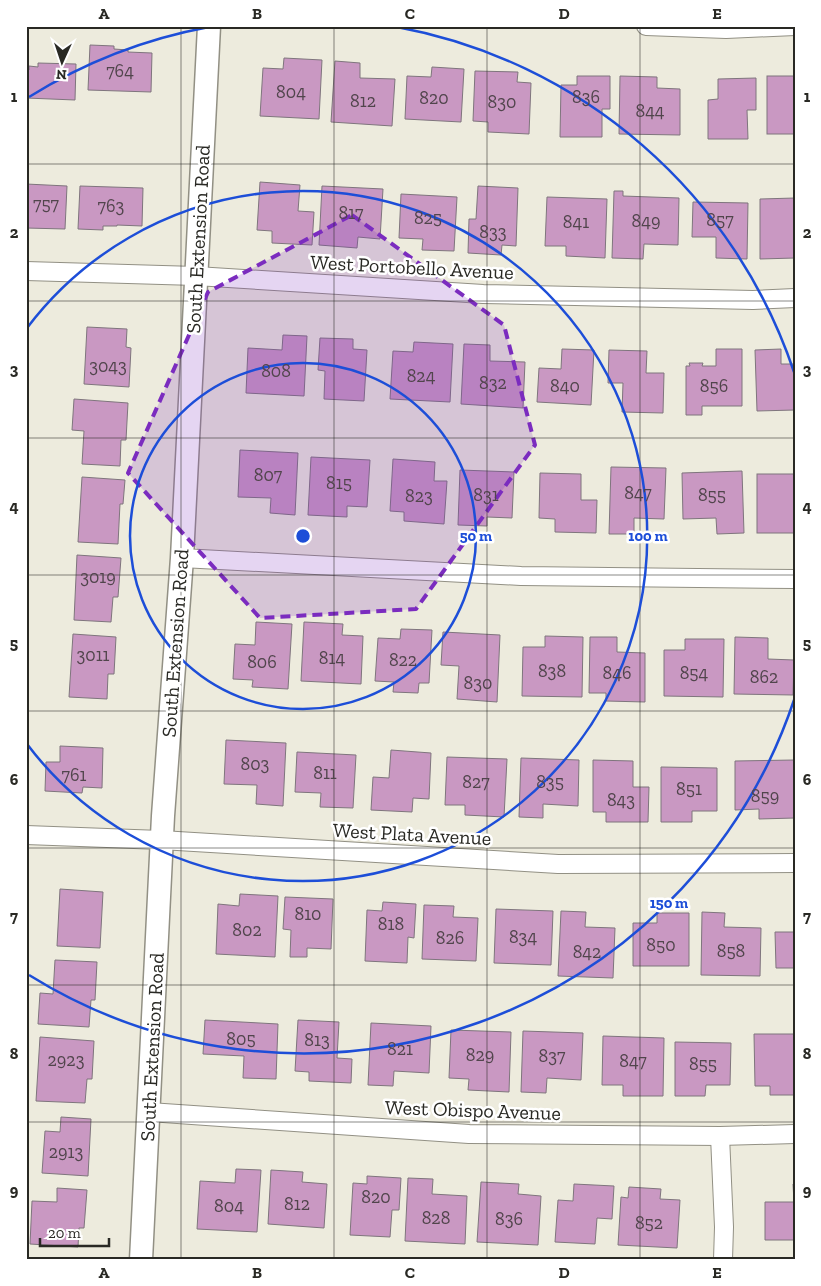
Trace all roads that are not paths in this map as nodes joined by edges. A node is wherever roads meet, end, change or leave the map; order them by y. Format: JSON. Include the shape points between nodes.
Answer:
{"nodes":[{"id":1,"x":210,"y":26,"type":"edge"},
{"id":2,"x":646,"y":26,"type":"edge"},
{"id":3,"x":795,"y":26,"type":"edge"},
{"id":4,"x":26,"y":271,"type":"edge"},
{"id":5,"x":196,"y":276,"type":"junction"},
{"id":6,"x":795,"y":298,"type":"edge"},
{"id":7,"x":182,"y":558,"type":"junction"},
{"id":8,"x":795,"y":579,"type":"edge"},
{"id":9,"x":26,"y":836,"type":"edge"},
{"id":10,"x":161,"y":840,"type":"junction"},
{"id":11,"x":795,"y":863,"type":"edge"},
{"id":12,"x":149,"y":1112,"type":"junction"},
{"id":13,"x":795,"y":1134,"type":"edge"},
{"id":14,"x":720,"y":1136,"type":"junction"},
{"id":15,"x":141,"y":1260,"type":"edge"},
{"id":16,"x":723,"y":1260,"type":"edge"}],
"edges":[{"from":1,"to":5,"type":"street","name":"South Extension Road"},
{"from":2,"to":3,"type":"street"},
{"from":4,"to":5,"type":"street","name":"West Portobello Avenue"},
{"from":5,"to":6,"type":"street","name":"West Portobello Avenue","via":[[483,294],[753,300]]},
{"from":5,"to":7,"type":"street","name":"South Extension Road"},
{"from":7,"to":8,"type":"street","via":[[520,576]]},
{"from":7,"to":10,"type":"street","name":"South Extension Road"},
{"from":9,"to":10,"type":"street","name":"West Plata Avenue"},
{"from":10,"to":11,"type":"street","name":"West Plata Avenue","via":[[558,864]]},
{"from":10,"to":12,"type":"street","name":"South Extension Road"},
{"from":12,"to":14,"type":"street","name":"West Obispo Avenue","via":[[469,1134]]},
{"from":12,"to":15,"type":"street","name":"South Extension Road"},
{"from":13,"to":14,"type":"street","name":"West Obispo Avenue"},
{"from":14,"to":16,"type":"street"}]}
